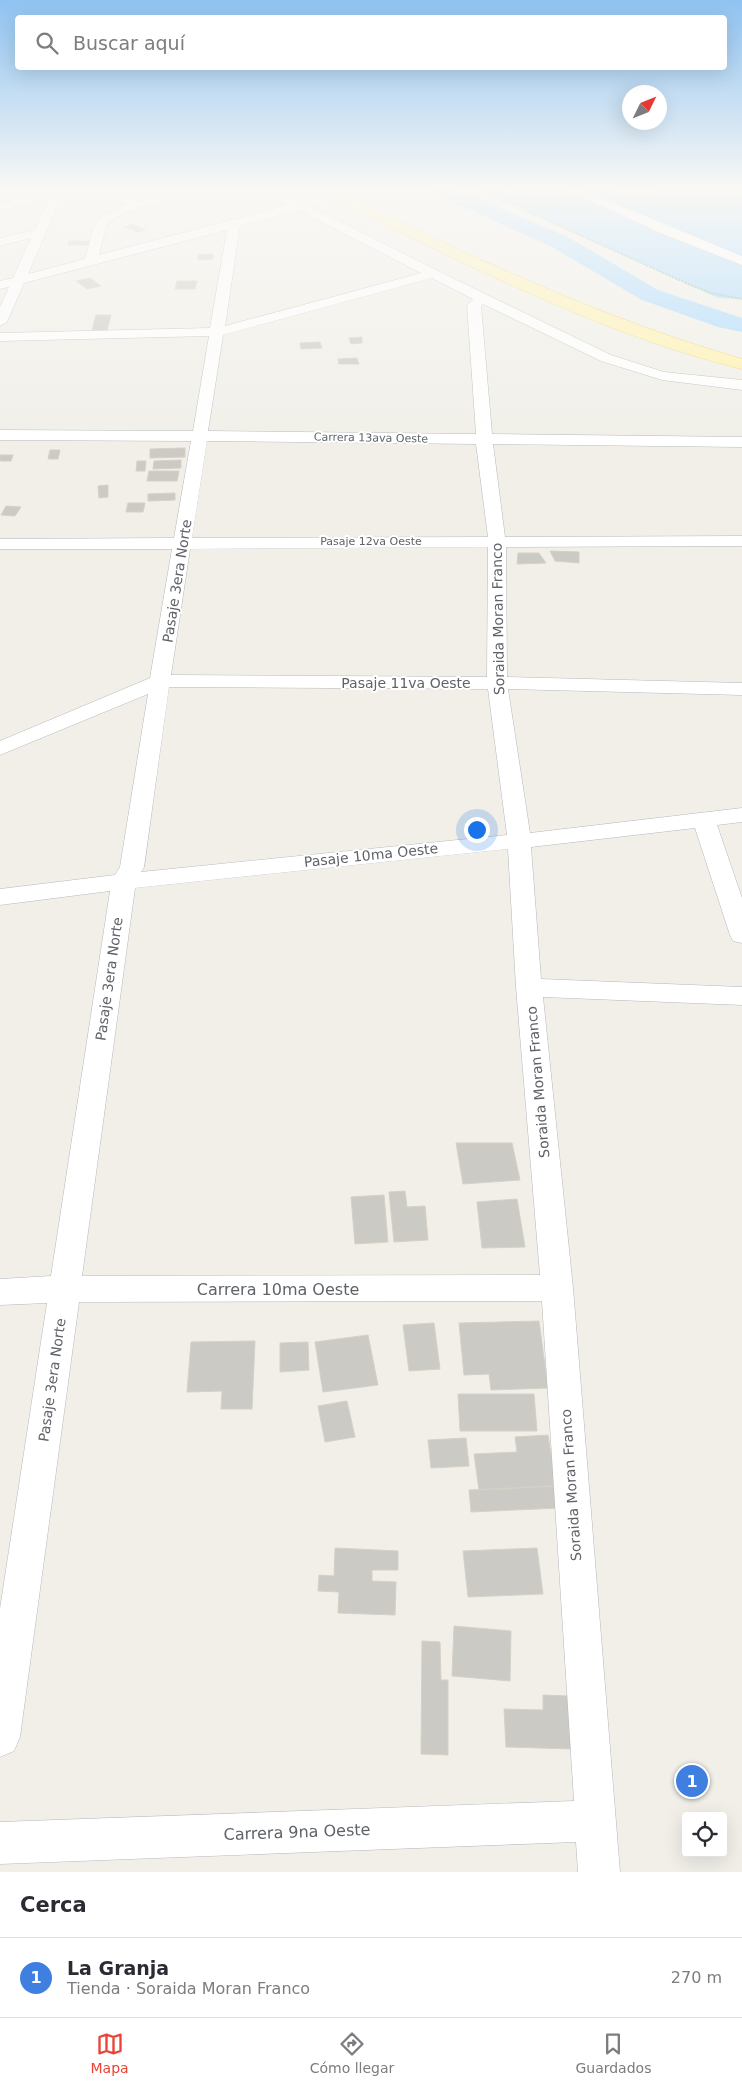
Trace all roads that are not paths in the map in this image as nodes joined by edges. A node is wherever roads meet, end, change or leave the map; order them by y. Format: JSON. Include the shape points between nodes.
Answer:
{"nodes":[{"id":1,"x":21,"y":274,"type":"edge"},
{"id":2,"x":40,"y":274,"type":"edge"},
{"id":3,"x":226,"y":274,"type":"edge"},
{"id":4,"x":432,"y":274,"type":"edge"},
{"id":5,"x":433,"y":274,"type":"edge"},
{"id":6,"x":513,"y":274,"type":"edge"},
{"id":7,"x":18,"y":280,"type":"junction"},
{"id":8,"x":532,"y":284,"type":"junction"},
{"id":9,"x":0,"y":285,"type":"edge"},
{"id":10,"x":483,"y":297,"type":"junction"},
{"id":11,"x":0,"y":322,"type":"edge"},
{"id":12,"x":217,"y":332,"type":"junction"},
{"id":13,"x":0,"y":337,"type":"edge"},
{"id":14,"x":742,"y":356,"type":"edge"},
{"id":15,"x":742,"y":364,"type":"edge"},
{"id":16,"x":742,"y":385,"type":"edge"},
{"id":17,"x":0,"y":435,"type":"edge"},
{"id":18,"x":200,"y":435,"type":"junction"},
{"id":19,"x":484,"y":440,"type":"junction"},
{"id":20,"x":742,"y":442,"type":"edge"},
{"id":21,"x":497,"y":541,"type":"junction"},
{"id":22,"x":742,"y":541,"type":"edge"},
{"id":23,"x":183,"y":542,"type":"junction"},
{"id":24,"x":0,"y":544,"type":"edge"},
{"id":25,"x":160,"y":681,"type":"junction"},
{"id":26,"x":497,"y":683,"type":"junction"},
{"id":27,"x":742,"y":689,"type":"edge"},
{"id":28,"x":0,"y":749,"type":"edge"},
{"id":29,"x":742,"y":815,"type":"edge"},
{"id":30,"x":704,"y":820,"type":"junction"},
{"id":31,"x":519,"y":840,"type":"junction"},
{"id":32,"x":124,"y":881,"type":"junction"},
{"id":33,"x":0,"y":897,"type":"edge"},
{"id":34,"x":742,"y":935,"type":"edge"},
{"id":35,"x":529,"y":987,"type":"junction"},
{"id":36,"x":742,"y":996,"type":"edge"},
{"id":37,"x":557,"y":1288,"type":"junction"},
{"id":38,"x":65,"y":1289,"type":"junction"},
{"id":39,"x":0,"y":1292,"type":"edge"},
{"id":40,"x":0,"y":1737,"type":"edge"},
{"id":41,"x":595,"y":1822,"type":"junction"},
{"id":42,"x":0,"y":1843,"type":"edge"},
{"id":43,"x":599,"y":1872,"type":"edge"}],
"edges":[{"from":1,"to":7,"type":"street"},
{"from":2,"to":7,"type":"street"},
{"from":3,"to":12,"type":"street","name":"Pasaje 3era Norte"},
{"from":4,"to":12,"type":"street"},
{"from":5,"to":10,"type":"street"},
{"from":6,"to":8,"type":"main road"},
{"from":7,"to":9,"type":"street"},
{"from":7,"to":11,"type":"street"},
{"from":8,"to":14,"type":"main road","via":[[699,346]]},
{"from":8,"to":15,"type":"main road","via":[[573,307],[702,354]]},
{"from":10,"to":16,"type":"street","via":[[606,358],[633,368],[662,376]]},
{"from":10,"to":19,"type":"street","name":"Soraida Moran Franco","via":[[474,306]]},
{"from":12,"to":13,"type":"street"},
{"from":12,"to":18,"type":"street","name":"Pasaje 3era Norte"},
{"from":17,"to":18,"type":"street","name":"Carrera 13ava Oeste"},
{"from":18,"to":19,"type":"street","name":"Carrera 13ava Oeste"},
{"from":18,"to":23,"type":"street","name":"Pasaje 3era Norte"},
{"from":19,"to":20,"type":"street","name":"Carrera 13ava Oeste"},
{"from":19,"to":21,"type":"street","name":"Soraida Moran Franco"},
{"from":21,"to":22,"type":"street","name":"Pasaje 12va Oeste"},
{"from":21,"to":23,"type":"street","name":"Pasaje 12va Oeste"},
{"from":21,"to":26,"type":"street","name":"Soraida Moran Franco"},
{"from":23,"to":24,"type":"street","name":"Pasaje 12va Oeste"},
{"from":23,"to":25,"type":"street","name":"Pasaje 3era Norte"},
{"from":25,"to":26,"type":"street","name":"Pasaje 11va Oeste"},
{"from":25,"to":28,"type":"street"},
{"from":25,"to":32,"type":"street","name":"Pasaje 3era Norte","via":[[132,867]]},
{"from":26,"to":27,"type":"street","name":"Pasaje 11va Oeste"},
{"from":26,"to":31,"type":"street","name":"Soraida Moran Franco"},
{"from":29,"to":30,"type":"street","name":"Pasaje 10ma Oeste"},
{"from":30,"to":31,"type":"street","name":"Pasaje 10ma Oeste"},
{"from":30,"to":34,"type":"street"},
{"from":31,"to":32,"type":"street","name":"Pasaje 10ma Oeste"},
{"from":31,"to":35,"type":"street","name":"Soraida Moran Franco"},
{"from":32,"to":33,"type":"street","name":"Pasaje 10ma Oeste"},
{"from":32,"to":38,"type":"street","name":"Pasaje 3era Norte"},
{"from":35,"to":36,"type":"street"},
{"from":35,"to":37,"type":"street","name":"Soraida Moran Franco"},
{"from":37,"to":38,"type":"street","name":"Carrera 10ma Oeste"},
{"from":37,"to":41,"type":"street","name":"Soraida Moran Franco"},
{"from":38,"to":39,"type":"street","name":"Carrera 10ma Oeste"},
{"from":38,"to":40,"type":"street","name":"Pasaje 3era Norte"},
{"from":41,"to":42,"type":"street","name":"Carrera 9na Oeste"},
{"from":41,"to":43,"type":"street","name":"Soraida Moran Franco"}]}
